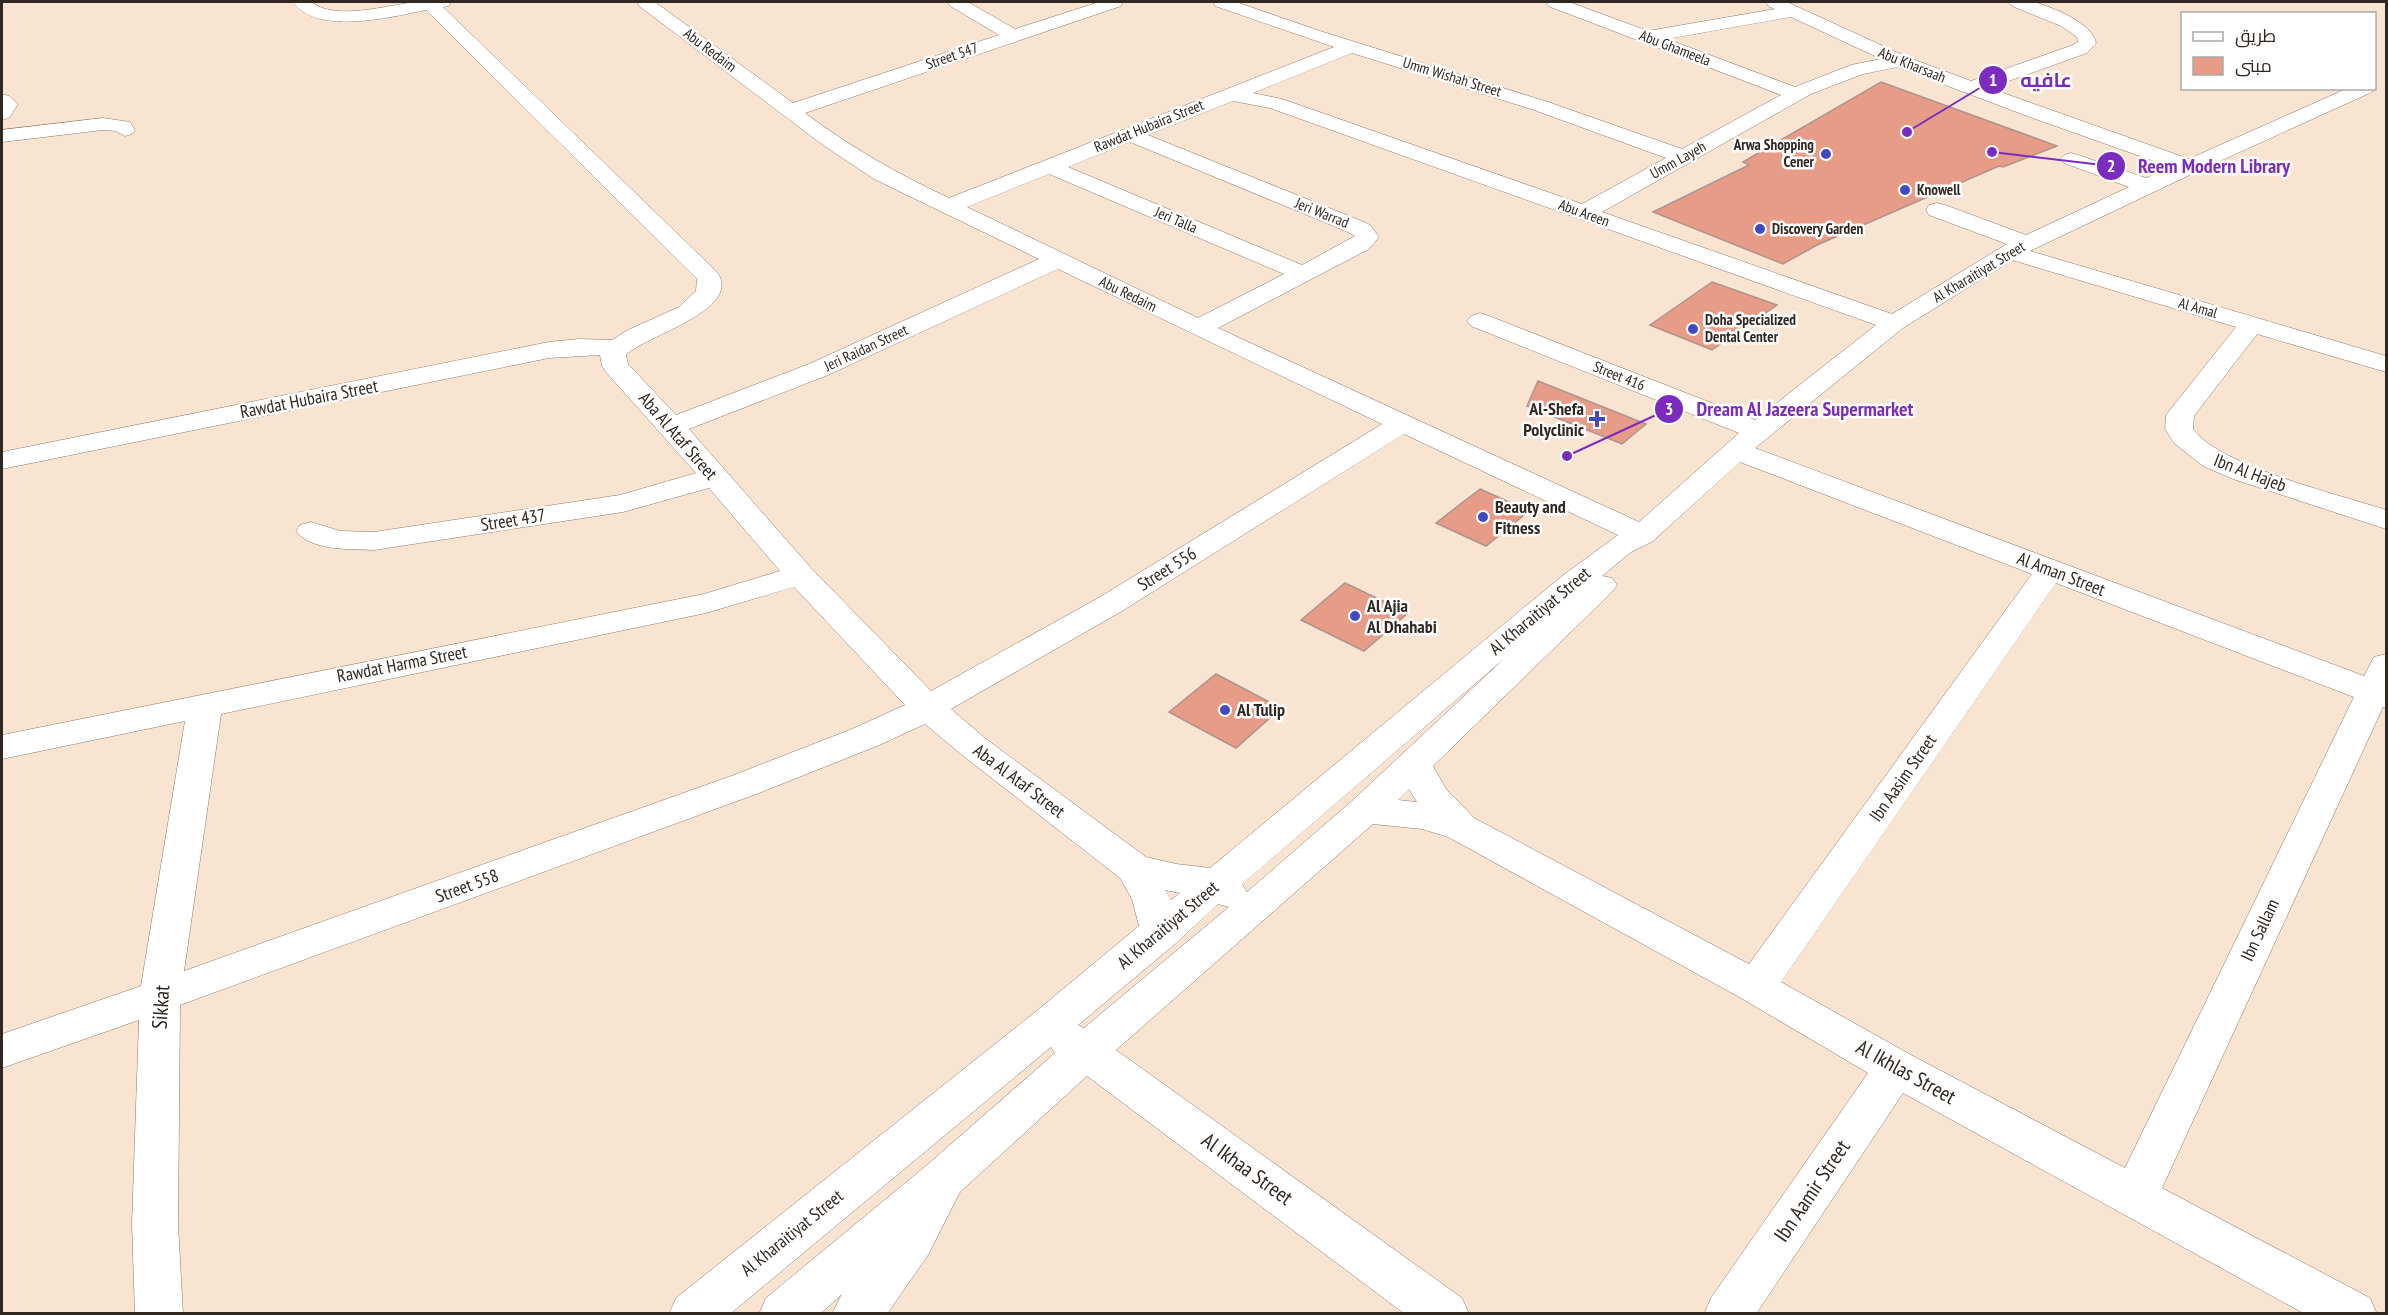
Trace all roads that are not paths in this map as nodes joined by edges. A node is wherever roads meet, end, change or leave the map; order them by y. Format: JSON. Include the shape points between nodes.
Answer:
{"nodes":[{"id":1,"x":302,"y":2,"type":"edge"},
{"id":2,"x":645,"y":2,"type":"edge"},
{"id":3,"x":956,"y":2,"type":"edge"},
{"id":4,"x":1115,"y":2,"type":"edge"},
{"id":5,"x":1226,"y":2,"type":"edge"},
{"id":6,"x":1554,"y":2,"type":"edge"},
{"id":7,"x":1774,"y":2,"type":"edge"},
{"id":8,"x":2018,"y":2,"type":"edge"},
{"id":9,"x":436,"y":3,"type":"edge"},
{"id":10,"x":1793,"y":11,"type":"junction"},
{"id":11,"x":1012,"y":35,"type":"junction"},
{"id":12,"x":1646,"y":37,"type":"junction"},
{"id":13,"x":1351,"y":46,"type":"junction"},
{"id":14,"x":1875,"y":50,"type":"junction"},
{"id":15,"x":1900,"y":61,"type":"junction"},
{"id":16,"x":1251,"y":86,"type":"junction"},
{"id":17,"x":1970,"y":88,"type":"junction"},
{"id":18,"x":2362,"y":90,"type":"edge"},
{"id":19,"x":1800,"y":92,"type":"junction"},
{"id":20,"x":1228,"y":94,"type":"junction"},
{"id":21,"x":2,"y":100,"type":"edge"},
{"id":22,"x":1275,"y":103,"type":"junction"},
{"id":23,"x":790,"y":111,"type":"junction"},
{"id":24,"x":2,"y":114,"type":"edge"},
{"id":25,"x":125,"y":130,"type":"dead end"},
{"id":26,"x":1128,"y":134,"type":"junction"},
{"id":27,"x":2,"y":136,"type":"edge"},
{"id":28,"x":1683,"y":158,"type":"junction"},
{"id":29,"x":2071,"y":159,"type":"dead end"},
{"id":30,"x":1048,"y":166,"type":"junction"},
{"id":31,"x":2190,"y":166,"type":"junction"},
{"id":32,"x":2147,"y":186,"type":"junction"},
{"id":33,"x":947,"y":207,"type":"junction"},
{"id":34,"x":1937,"y":210,"type":"dead end"},
{"id":35,"x":1583,"y":213,"type":"junction"},
{"id":36,"x":2017,"y":248,"type":"junction"},
{"id":37,"x":1057,"y":260,"type":"junction"},
{"id":38,"x":1304,"y":274,"type":"junction"},
{"id":39,"x":1480,"y":321,"type":"dead end"},
{"id":40,"x":1894,"y":323,"type":"junction"},
{"id":41,"x":2252,"y":324,"type":"junction"},
{"id":42,"x":1198,"y":328,"type":"junction"},
{"id":43,"x":617,"y":348,"type":"junction"},
{"id":44,"x":2386,"y":364,"type":"edge"},
{"id":45,"x":1402,"y":423,"type":"junction"},
{"id":46,"x":671,"y":426,"type":"junction"},
{"id":47,"x":1747,"y":441,"type":"junction"},
{"id":48,"x":2,"y":461,"type":"edge"},
{"id":49,"x":714,"y":477,"type":"junction"},
{"id":50,"x":2386,"y":520,"type":"edge"},
{"id":51,"x":311,"y":531,"type":"dead end"},
{"id":52,"x":1642,"y":535,"type":"junction"},
{"id":53,"x":2050,"y":570,"type":"junction"},
{"id":54,"x":800,"y":574,"type":"junction"},
{"id":55,"x":2382,"y":685,"type":"edge"},
{"id":56,"x":205,"y":704,"type":"junction"},
{"id":57,"x":927,"y":707,"type":"junction"},
{"id":58,"x":2,"y":747,"type":"edge"},
{"id":59,"x":1414,"y":763,"type":"junction"},
{"id":60,"x":1365,"y":810,"type":"junction"},
{"id":61,"x":1461,"y":828,"type":"junction"},
{"id":62,"x":1134,"y":868,"type":"junction"},
{"id":63,"x":1219,"y":883,"type":"junction"},
{"id":64,"x":1245,"y":916,"type":"junction"},
{"id":65,"x":1161,"y":933,"type":"junction"},
{"id":66,"x":1755,"y":987,"type":"junction"},
{"id":67,"x":160,"y":996,"type":"junction"},
{"id":68,"x":1049,"y":1025,"type":"junction"},
{"id":69,"x":2,"y":1051,"type":"edge"},
{"id":70,"x":1085,"y":1052,"type":"junction"},
{"id":71,"x":1896,"y":1068,"type":"junction"},
{"id":72,"x":944,"y":1179,"type":"junction"},
{"id":73,"x":2134,"y":1196,"type":"junction"},
{"id":74,"x":159,"y":1314,"type":"edge"},
{"id":75,"x":693,"y":1314,"type":"edge"},
{"id":76,"x":783,"y":1314,"type":"edge"},
{"id":77,"x":856,"y":1314,"type":"edge"},
{"id":78,"x":1445,"y":1314,"type":"edge"},
{"id":79,"x":1728,"y":1314,"type":"edge"},
{"id":80,"x":2353,"y":1314,"type":"edge"}],
"edges":[{"from":1,"to":9,"type":"street","via":[[310,10],[337,15]]},
{"from":2,"to":23,"type":"street","name":"Abu Redaim"},
{"from":3,"to":11,"type":"street"},
{"from":4,"to":11,"type":"street","name":"Street 547"},
{"from":5,"to":13,"type":"street","name":"Umm Wishah Street"},
{"from":6,"to":12,"type":"street","name":"Abu Ghameela"},
{"from":7,"to":10,"type":"street","name":"Abu Kharsaah"},
{"from":8,"to":17,"type":"street","via":[[2082,30],[2088,39],[2080,49]]},
{"from":9,"to":43,"type":"street","via":[[709,277],[708,293],[692,309]]},
{"from":10,"to":12,"type":"street"},
{"from":10,"to":14,"type":"street","name":"Abu Kharsaah"},
{"from":11,"to":23,"type":"street","name":"Street 547"},
{"from":12,"to":19,"type":"street","name":"Abu Ghameela"},
{"from":13,"to":16,"type":"street","name":"Rawdat Hubaira Street"},
{"from":13,"to":28,"type":"street","name":"Umm Wishah Street","via":[[1498,91]]},
{"from":14,"to":15,"type":"street","name":"Abu Kharsaah"},
{"from":14,"to":19,"type":"street","name":"Umm Layeh","via":[[1826,68],[1806,82]]},
{"from":15,"to":17,"type":"street","name":"Abu Kharsaah"},
{"from":15,"to":19,"type":"street","name":"Umm Layeh","via":[[1858,69]]},
{"from":16,"to":20,"type":"street","name":"Rawdat Hubaira Street"},
{"from":16,"to":22,"type":"street","name":"Abu Areen"},
{"from":17,"to":31,"type":"street","name":"Abu Kharsaah"},
{"from":18,"to":31,"type":"street","name":"Al Kharaitiyat Street"},
{"from":19,"to":28,"type":"street","name":"Umm Layeh"},
{"from":20,"to":22,"type":"street","name":"Abu Areen"},
{"from":20,"to":26,"type":"street","name":"Rawdat Hubaira Street"},
{"from":21,"to":24,"type":"street","via":[[8,104]]},
{"from":22,"to":35,"type":"street","name":"Abu Areen"},
{"from":23,"to":33,"type":"street","name":"Abu Redaim","via":[[855,158]]},
{"from":25,"to":27,"type":"street","via":[[119,124],[103,124]]},
{"from":26,"to":30,"type":"street","name":"Rawdat Hubaira Street"},
{"from":26,"to":38,"type":"street","name":"Jeri Warrad","via":[[1365,233],[1361,244]]},
{"from":28,"to":35,"type":"street","name":"Umm Layeh"},
{"from":29,"to":32,"type":"street"},
{"from":30,"to":33,"type":"street","name":"Rawdat Hubaira Street"},
{"from":30,"to":38,"type":"street","name":"Jeri Talla"},
{"from":31,"to":32,"type":"street","name":"Al Kharaitiyat Street"},
{"from":32,"to":36,"type":"street","name":"Al Kharaitiyat Street"},
{"from":33,"to":37,"type":"street","name":"Abu Redaim"},
{"from":34,"to":36,"type":"street","name":"Al Amal"},
{"from":35,"to":40,"type":"street","name":"Abu Areen"},
{"from":36,"to":40,"type":"street","name":"Al Kharaitiyat Street"},
{"from":36,"to":41,"type":"street","name":"Al Amal"},
{"from":37,"to":42,"type":"street","name":"Abu Redaim"},
{"from":37,"to":46,"type":"street","name":"Jeri Raidan Street","via":[[800,379]]},
{"from":38,"to":42,"type":"street","name":"Jeri Warrad"},
{"from":39,"to":47,"type":"street","name":"Street 416"},
{"from":40,"to":47,"type":"street","name":"Al Kharaitiyat Street"},
{"from":41,"to":44,"type":"street","name":"Al Amal"},
{"from":41,"to":50,"type":"street","name":"Ibn Al Hajeb","via":[[2180,415],[2184,436],[2201,452],[2228,467]]},
{"from":42,"to":45,"type":"street","name":"Abu Redaim"},
{"from":43,"to":46,"type":"street","name":"Aba Al Ataf Street","via":[[613,354],[615,366]]},
{"from":43,"to":48,"type":"street","name":"Rawdat Hubaira Street","via":[[579,346],[549,350]]},
{"from":45,"to":52,"type":"street","name":"Abu Redaim"},
{"from":45,"to":57,"type":"street","name":"Street 556","via":[[1111,604]]},
{"from":46,"to":49,"type":"street","name":"Aba Al Ataf Street"},
{"from":47,"to":52,"type":"street","name":"Al Kharaitiyat Street"},
{"from":47,"to":53,"type":"street","name":"Al Aman Street"},
{"from":49,"to":51,"type":"street","name":"Street 437","via":[[602,507],[374,541],[338,540]]},
{"from":49,"to":54,"type":"street","name":"Aba Al Ataf Street"},
{"from":52,"to":59,"type":"street","name":"Al Kharaitiyat Street","via":[[1594,593]]},
{"from":52,"to":63,"type":"street","name":"Al Kharaitiyat Street","via":[[1620,546],[1573,583]]},
{"from":53,"to":55,"type":"street","name":"Al Aman Street"},
{"from":53,"to":66,"type":"street","name":"Ibn Aasim Street"},
{"from":54,"to":56,"type":"street","name":"Rawdat Harma Street","via":[[706,603]]},
{"from":54,"to":57,"type":"street","name":"Aba Al Ataf Street"},
{"from":55,"to":73,"type":"street","name":"Ibn Sallam"},
{"from":56,"to":58,"type":"street","name":"Rawdat Harma Street"},
{"from":56,"to":67,"type":"street","name":"Sikkat"},
{"from":57,"to":62,"type":"street","name":"Aba Al Ataf Street"},
{"from":57,"to":67,"type":"street","name":"Street 558","via":[[868,737],[802,763]]},
{"from":59,"to":60,"type":"street","name":"Al Kharaitiyat Street"},
{"from":59,"to":61,"type":"street","name":"Al Ikhlas Street","via":[[1432,796]]},
{"from":60,"to":61,"type":"street","name":"Al Ikhlas Street","via":[[1424,816]]},
{"from":60,"to":64,"type":"street","name":"Al Kharaitiyat Street"},
{"from":61,"to":66,"type":"street","name":"Al Ikhlas Street"},
{"from":62,"to":63,"type":"street"},
{"from":62,"to":65,"type":"street","via":[[1151,898]]},
{"from":63,"to":64,"type":"street"},
{"from":63,"to":65,"type":"street","name":"Al Kharaitiyat Street"},
{"from":64,"to":70,"type":"street","name":"Al Kharaitiyat Street"},
{"from":65,"to":68,"type":"street","name":"Al Kharaitiyat Street"},
{"from":66,"to":71,"type":"street","name":"Al Ikhlas Street"},
{"from":67,"to":69,"type":"street","name":"Street 558"},
{"from":67,"to":74,"type":"street","name":"Sikkat","via":[[155,1224]]},
{"from":68,"to":70,"type":"street","name":"Al Ikhaa Street"},
{"from":68,"to":75,"type":"street","name":"Al Kharaitiyat Street"},
{"from":70,"to":72,"type":"street","name":"Al Kharaitiyat Street"},
{"from":70,"to":78,"type":"street","name":"Al Ikhaa Street"},
{"from":71,"to":73,"type":"street","name":"Al Ikhlas Street"},
{"from":71,"to":79,"type":"street","name":"Ibn Aamir Street"},
{"from":72,"to":76,"type":"street","name":"Al Kharaitiyat Street"},
{"from":72,"to":77,"type":"street","via":[[909,1247]]},
{"from":73,"to":80,"type":"street","name":"Al Ikhlas Street"}]}
